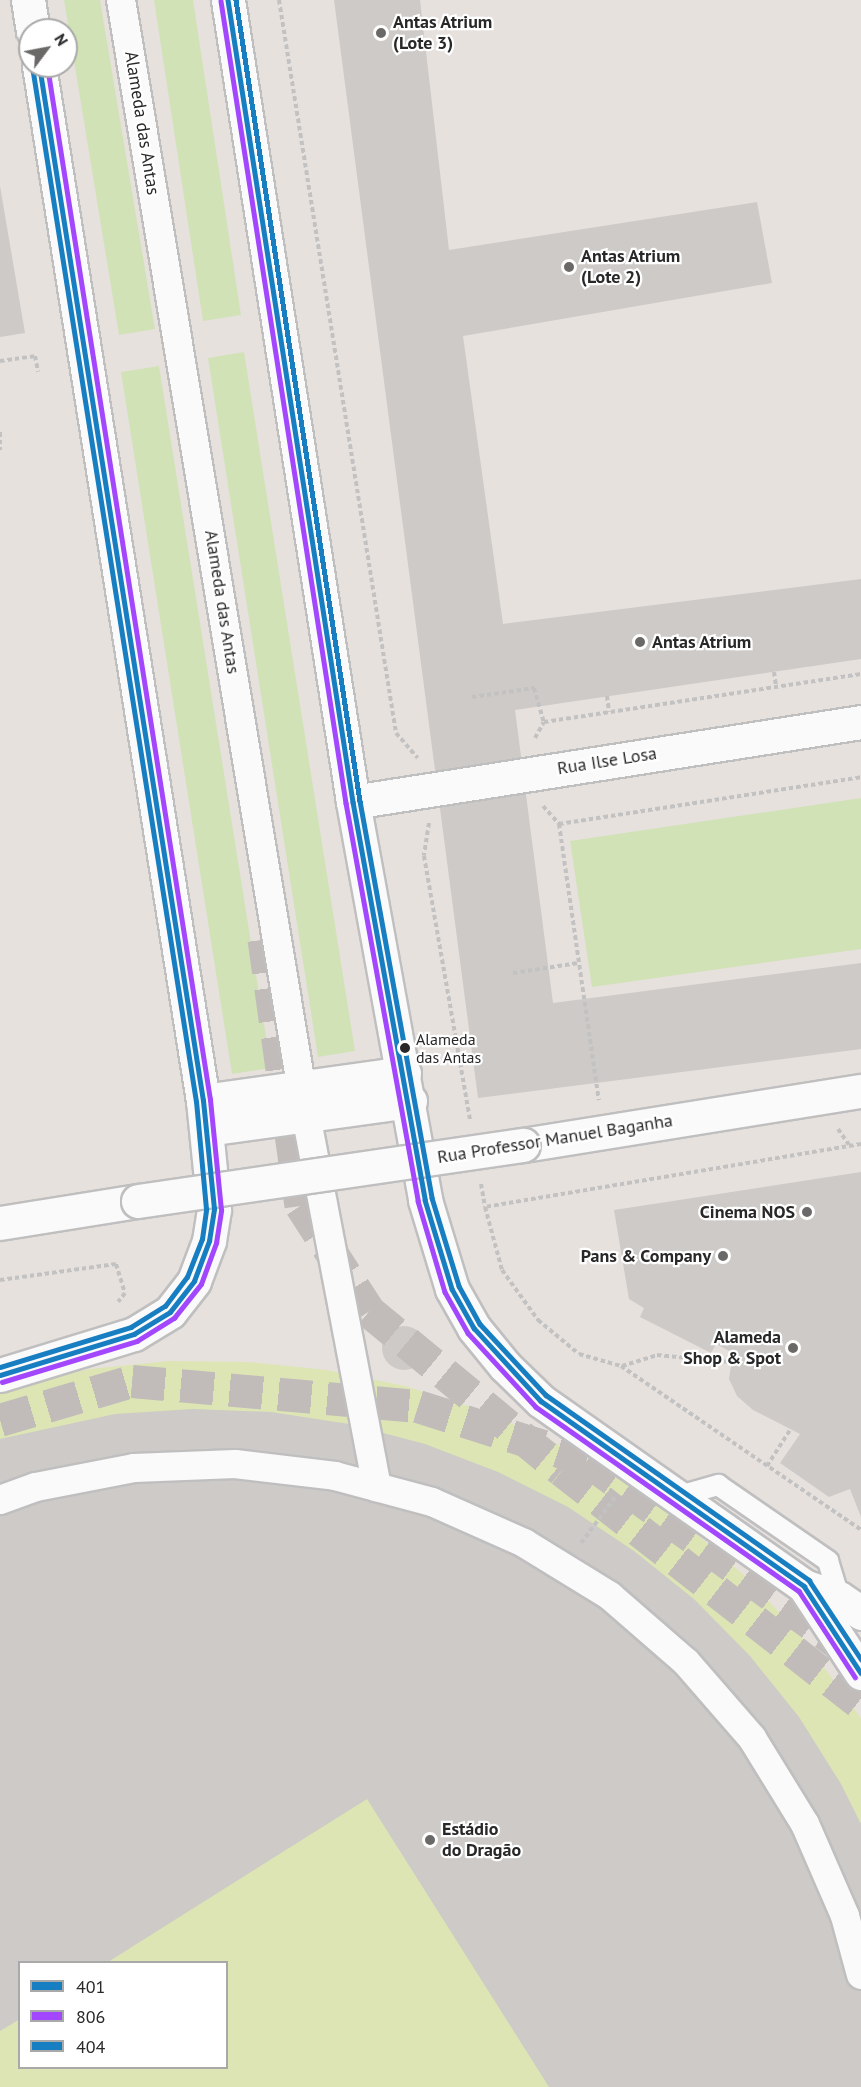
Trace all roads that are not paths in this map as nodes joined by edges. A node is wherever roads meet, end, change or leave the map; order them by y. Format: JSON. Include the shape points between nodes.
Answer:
{"nodes":[{"id":1,"x":28,"y":0,"type":"edge"},
{"id":2,"x":122,"y":0,"type":"edge"},
{"id":3,"x":228,"y":0,"type":"edge"},
{"id":4,"x":31,"y":18,"type":"edge"},
{"id":5,"x":41,"y":78,"type":"edge"},
{"id":6,"x":861,"y":722,"type":"edge"},
{"id":7,"x":353,"y":802,"type":"junction"},
{"id":8,"x":407,"y":1087,"type":"junction"},
{"id":9,"x":861,"y":1091,"type":"edge"},
{"id":10,"x":304,"y":1101,"type":"junction"},
{"id":11,"x":205,"y":1115,"type":"junction"},
{"id":12,"x":0,"y":1223,"type":"edge"},
{"id":13,"x":0,"y":1375,"type":"edge"},
{"id":14,"x":377,"y":1487,"type":"junction"},
{"id":15,"x":679,"y":1496,"type":"junction"},
{"id":16,"x":0,"y":1500,"type":"edge"},
{"id":17,"x":804,"y":1586,"type":"junction"},
{"id":18,"x":850,"y":1606,"type":"edge"},
{"id":19,"x":861,"y":1673,"type":"edge"},
{"id":20,"x":861,"y":1975,"type":"edge"}],
"edges":[{"from":1,"to":4,"type":"main road"},
{"from":2,"to":10,"type":"street","name":"Alameda das Antas"},
{"from":3,"to":7,"type":"main road"},
{"from":5,"to":11,"type":"main road"},
{"from":6,"to":7,"type":"main road","name":"Rua Ilse Losa"},
{"from":7,"to":8,"type":"main road"},
{"from":8,"to":10,"type":"main road"},
{"from":8,"to":15,"type":"main road","via":[[437,1249],[452,1289],[474,1328],[541,1401]]},
{"from":9,"to":12,"type":"main road","name":"Rua Professor Manuel Baganha","bridge":true},
{"from":10,"to":11,"type":"main road"},
{"from":10,"to":14,"type":"street","name":"Alameda das Antas"},
{"from":11,"to":13,"type":"main road","via":[[214,1209],[209,1241],[194,1281],[170,1312],[134,1334]]},
{"from":14,"to":16,"type":"street","via":[[335,1476],[235,1464],[134,1468],[36,1487]]},
{"from":14,"to":20,"type":"street","via":[[432,1502],[524,1542],[610,1596],[686,1662],[752,1738],[805,1824],[845,1916]]},
{"from":15,"to":17,"type":"main road"},
{"from":15,"to":18,"type":"lane","via":[[718,1485],[828,1562]]},
{"from":17,"to":18,"type":"main road"},
{"from":17,"to":19,"type":"main road"}]}
